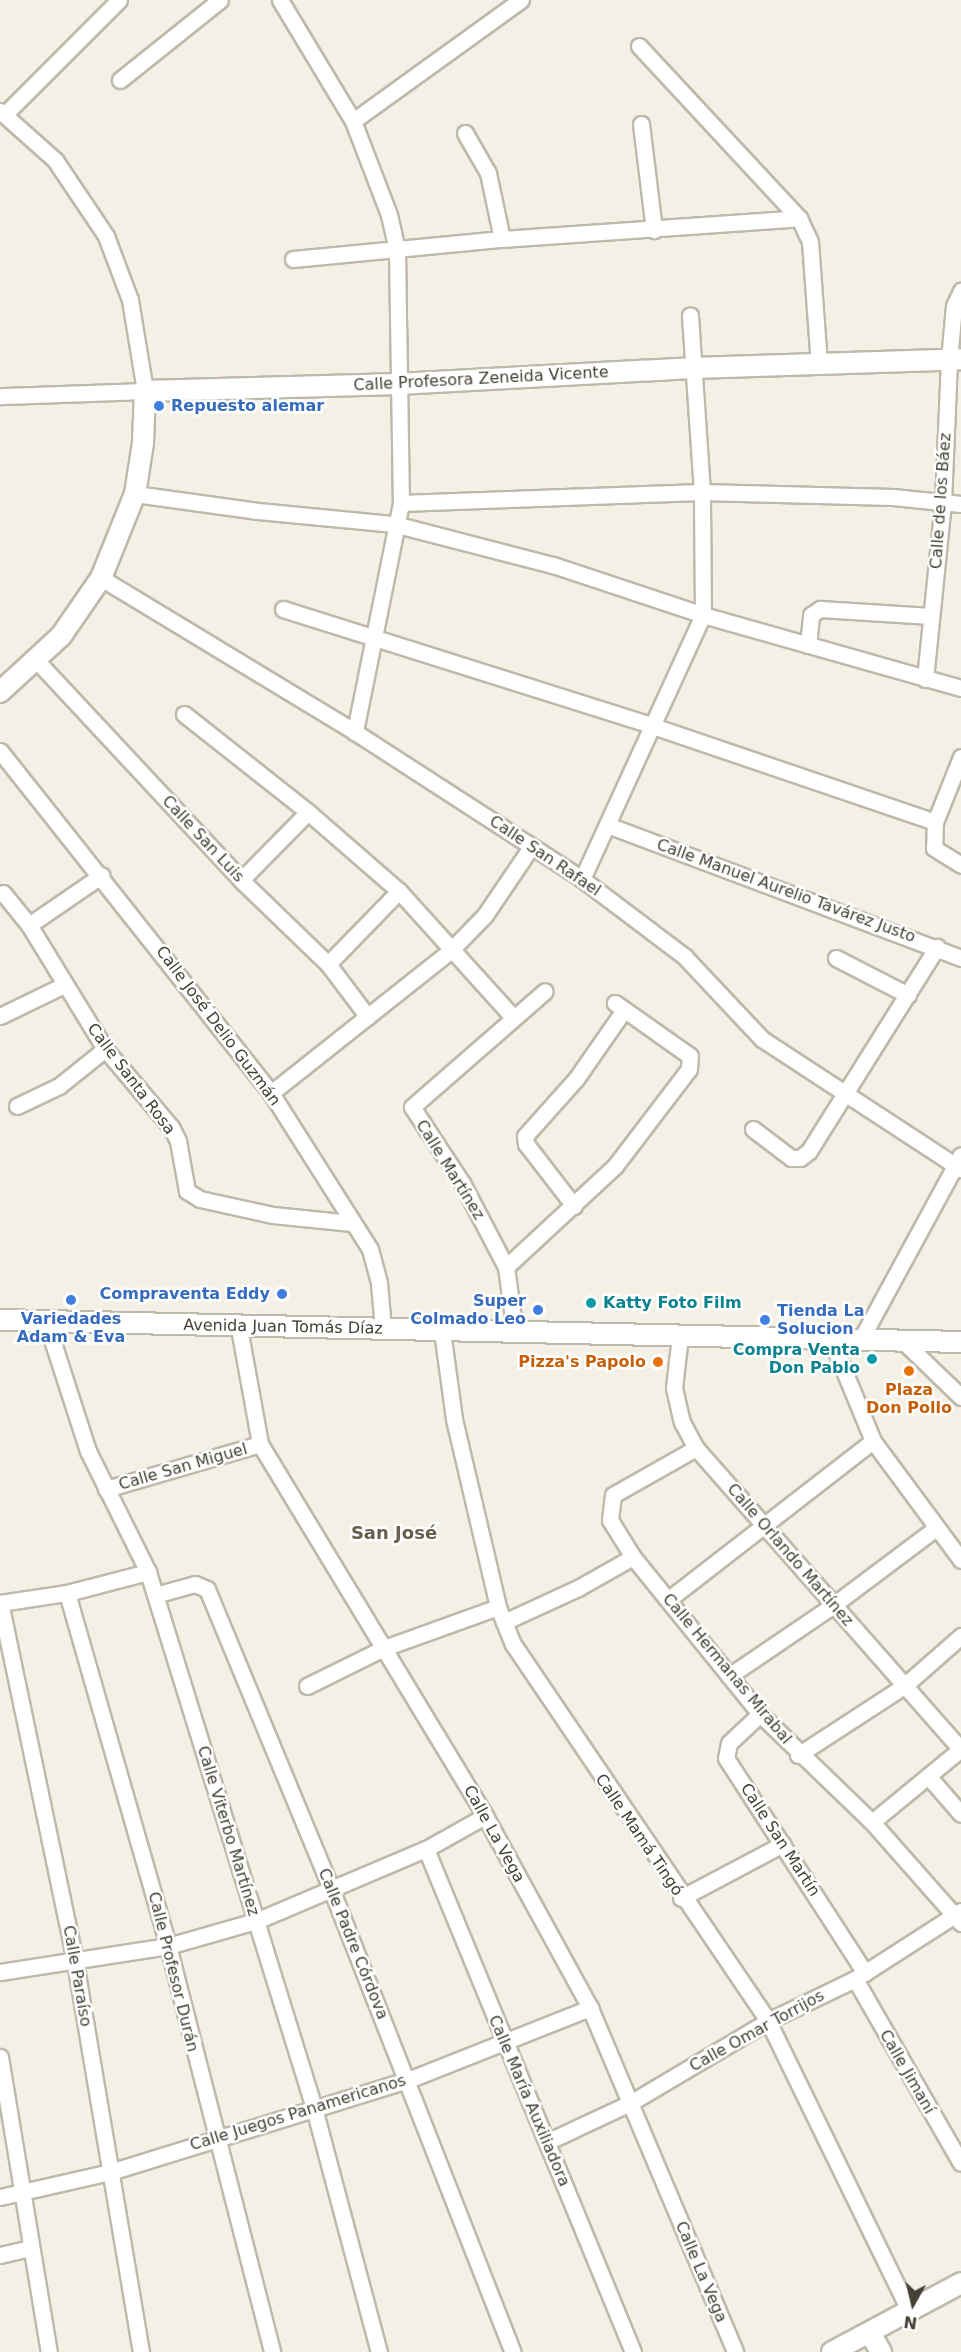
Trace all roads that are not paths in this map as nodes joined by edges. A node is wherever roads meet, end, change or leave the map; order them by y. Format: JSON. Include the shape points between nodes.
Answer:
{"nodes":[{"id":1,"x":119,"y":0,"type":"edge"},
{"id":2,"x":219,"y":0,"type":"edge"},
{"id":3,"x":280,"y":0,"type":"edge"},
{"id":4,"x":521,"y":0,"type":"edge"},
{"id":5,"x":639,"y":46,"type":"dead end"},
{"id":6,"x":120,"y":80,"type":"dead end"},
{"id":7,"x":2,"y":112,"type":"edge"},
{"id":8,"x":353,"y":121,"type":"junction"},
{"id":9,"x":641,"y":124,"type":"dead end"},
{"id":10,"x":465,"y":133,"type":"dead end"},
{"id":11,"x":799,"y":218,"type":"junction"},
{"id":12,"x":654,"y":230,"type":"junction"},
{"id":13,"x":502,"y":239,"type":"junction"},
{"id":14,"x":397,"y":251,"type":"junction"},
{"id":15,"x":293,"y":259,"type":"dead end"},
{"id":16,"x":961,"y":291,"type":"edge"},
{"id":17,"x":690,"y":315,"type":"dead end"},
{"id":18,"x":955,"y":360,"type":"edge"},
{"id":19,"x":819,"y":364,"type":"junction"},
{"id":20,"x":696,"y":368,"type":"junction"},
{"id":21,"x":398,"y":384,"type":"junction"},
{"id":22,"x":145,"y":390,"type":"junction"},
{"id":23,"x":0,"y":396,"type":"edge"},
{"id":24,"x":702,"y":492,"type":"junction"},
{"id":25,"x":135,"y":494,"type":"junction"},
{"id":26,"x":401,"y":503,"type":"junction"},
{"id":27,"x":943,"y":503,"type":"junction"},
{"id":28,"x":961,"y":504,"type":"edge"},
{"id":29,"x":394,"y":524,"type":"junction"},
{"id":30,"x":101,"y":578,"type":"junction"},
{"id":31,"x":283,"y":609,"type":"dead end"},
{"id":32,"x":703,"y":615,"type":"junction"},
{"id":33,"x":931,"y":616,"type":"junction"},
{"id":34,"x":373,"y":637,"type":"junction"},
{"id":35,"x":808,"y":645,"type":"junction"},
{"id":36,"x":37,"y":661,"type":"junction"},
{"id":37,"x":925,"y":679,"type":"junction"},
{"id":38,"x":961,"y":688,"type":"edge"},
{"id":39,"x":0,"y":692,"type":"edge"},
{"id":40,"x":184,"y":714,"type":"dead end"},
{"id":41,"x":653,"y":726,"type":"junction"},
{"id":42,"x":355,"y":732,"type":"junction"},
{"id":43,"x":0,"y":751,"type":"edge"},
{"id":44,"x":961,"y":757,"type":"edge"},
{"id":45,"x":954,"y":800,"type":"edge"},
{"id":46,"x":308,"y":812,"type":"junction"},
{"id":47,"x":935,"y":822,"type":"junction"},
{"id":48,"x":610,"y":826,"type":"junction"},
{"id":49,"x":531,"y":847,"type":"junction"},
{"id":50,"x":961,"y":865,"type":"edge"},
{"id":51,"x":102,"y":874,"type":"junction"},
{"id":52,"x":582,"y":879,"type":"junction"},
{"id":53,"x":242,"y":880,"type":"junction"},
{"id":54,"x":399,"y":891,"type":"junction"},
{"id":55,"x":3,"y":893,"type":"dead end"},
{"id":56,"x":29,"y":925,"type":"junction"},
{"id":57,"x":937,"y":947,"type":"junction"},
{"id":58,"x":450,"y":951,"type":"junction"},
{"id":59,"x":836,"y":958,"type":"dead end"},
{"id":60,"x":961,"y":958,"type":"edge"},
{"id":61,"x":328,"y":964,"type":"junction"},
{"id":62,"x":64,"y":985,"type":"junction"},
{"id":63,"x":545,"y":991,"type":"dead end"},
{"id":64,"x":908,"y":995,"type":"junction"},
{"id":65,"x":0,"y":1016,"type":"edge"},
{"id":66,"x":368,"y":1017,"type":"junction"},
{"id":67,"x":513,"y":1017,"type":"junction"},
{"id":68,"x":105,"y":1049,"type":"junction"},
{"id":69,"x":271,"y":1093,"type":"junction"},
{"id":70,"x":846,"y":1095,"type":"junction"},
{"id":71,"x":17,"y":1106,"type":"dead end"},
{"id":72,"x":753,"y":1129,"type":"dead end"},
{"id":73,"x":959,"y":1163,"type":"edge"},
{"id":74,"x":574,"y":1206,"type":"junction"},
{"id":75,"x":352,"y":1224,"type":"junction"},
{"id":76,"x":506,"y":1267,"type":"junction"},
{"id":77,"x":0,"y":1320,"type":"edge"},
{"id":78,"x":46,"y":1321,"type":"junction"},
{"id":79,"x":239,"y":1328,"type":"junction"},
{"id":80,"x":383,"y":1329,"type":"junction"},
{"id":81,"x":442,"y":1331,"type":"junction"},
{"id":82,"x":515,"y":1332,"type":"junction"},
{"id":83,"x":680,"y":1336,"type":"junction"},
{"id":84,"x":831,"y":1339,"type":"junction"},
{"id":85,"x":861,"y":1339,"type":"junction"},
{"id":86,"x":903,"y":1341,"type":"junction"},
{"id":87,"x":961,"y":1342,"type":"edge"},
{"id":88,"x":961,"y":1397,"type":"edge"},
{"id":89,"x":873,"y":1441,"type":"junction"},
{"id":90,"x":260,"y":1444,"type":"junction"},
{"id":91,"x":696,"y":1448,"type":"junction"},
{"id":92,"x":106,"y":1489,"type":"junction"},
{"id":93,"x":766,"y":1525,"type":"junction"},
{"id":94,"x":936,"y":1528,"type":"junction"},
{"id":95,"x":633,"y":1557,"type":"junction"},
{"id":96,"x":961,"y":1560,"type":"edge"},
{"id":97,"x":148,"y":1572,"type":"junction"},
{"id":98,"x":67,"y":1593,"type":"junction"},
{"id":99,"x":155,"y":1595,"type":"junction"},
{"id":100,"x":669,"y":1599,"type":"junction"},
{"id":101,"x":0,"y":1603,"type":"edge"},
{"id":102,"x":498,"y":1606,"type":"junction"},
{"id":103,"x":832,"y":1606,"type":"junction"},
{"id":104,"x":504,"y":1622,"type":"junction"},
{"id":105,"x":961,"y":1635,"type":"edge"},
{"id":106,"x":384,"y":1648,"type":"junction"},
{"id":107,"x":729,"y":1676,"type":"junction"},
{"id":108,"x":307,"y":1686,"type":"dead end"},
{"id":109,"x":904,"y":1686,"type":"junction"},
{"id":110,"x":760,"y":1714,"type":"junction"},
{"id":111,"x":961,"y":1749,"type":"edge"},
{"id":112,"x":798,"y":1755,"type":"junction"},
{"id":113,"x":928,"y":1776,"type":"junction"},
{"id":114,"x":961,"y":1814,"type":"edge"},
{"id":115,"x":485,"y":1816,"type":"junction"},
{"id":116,"x":872,"y":1822,"type":"junction"},
{"id":117,"x":783,"y":1844,"type":"junction"},
{"id":118,"x":426,"y":1849,"type":"junction"},
{"id":119,"x":332,"y":1892,"type":"junction"},
{"id":120,"x":681,"y":1898,"type":"junction"},
{"id":121,"x":959,"y":1917,"type":"edge"},
{"id":122,"x":256,"y":1920,"type":"junction"},
{"id":123,"x":168,"y":1946,"type":"junction"},
{"id":124,"x":75,"y":1961,"type":"junction"},
{"id":125,"x":0,"y":1972,"type":"edge"},
{"id":126,"x":860,"y":1976,"type":"junction"},
{"id":127,"x":590,"y":2008,"type":"junction"},
{"id":128,"x":768,"y":2021,"type":"junction"},
{"id":129,"x":503,"y":2043,"type":"junction"},
{"id":130,"x":0,"y":2057,"type":"edge"},
{"id":131,"x":408,"y":2080,"type":"junction"},
{"id":132,"x":630,"y":2103,"type":"junction"},
{"id":133,"x":314,"y":2108,"type":"junction"},
{"id":134,"x":215,"y":2139,"type":"junction"},
{"id":135,"x":549,"y":2141,"type":"junction"},
{"id":136,"x":961,"y":2163,"type":"edge"},
{"id":137,"x":110,"y":2172,"type":"junction"},
{"id":138,"x":22,"y":2192,"type":"junction"},
{"id":139,"x":0,"y":2197,"type":"edge"},
{"id":140,"x":30,"y":2248,"type":"junction"},
{"id":141,"x":0,"y":2255,"type":"edge"},
{"id":142,"x":961,"y":2283,"type":"edge"},
{"id":143,"x":910,"y":2312,"type":"junction"},
{"id":144,"x":870,"y":2333,"type":"junction"},
{"id":145,"x":50,"y":2352,"type":"edge"},
{"id":146,"x":141,"y":2352,"type":"edge"},
{"id":147,"x":272,"y":2352,"type":"edge"},
{"id":148,"x":378,"y":2352,"type":"edge"},
{"id":149,"x":513,"y":2352,"type":"edge"},
{"id":150,"x":633,"y":2352,"type":"edge"},
{"id":151,"x":735,"y":2352,"type":"edge"},
{"id":152,"x":832,"y":2352,"type":"edge"},
{"id":153,"x":881,"y":2352,"type":"edge"}],
"edges":[{"from":1,"to":7,"type":"street"},
{"from":2,"to":6,"type":"street"},
{"from":3,"to":8,"type":"street"},
{"from":4,"to":8,"type":"street"},
{"from":5,"to":11,"type":"street"},
{"from":7,"to":22,"type":"street","via":[[55,160],[106,236],[130,300]]},
{"from":8,"to":14,"type":"street","via":[[389,215]]},
{"from":9,"to":12,"type":"street"},
{"from":10,"to":13,"type":"street","via":[[488,173]]},
{"from":11,"to":12,"type":"street"},
{"from":11,"to":19,"type":"street","via":[[810,242]]},
{"from":12,"to":13,"type":"street"},
{"from":13,"to":14,"type":"street"},
{"from":14,"to":15,"type":"street"},
{"from":14,"to":21,"type":"street"},
{"from":16,"to":18,"type":"street","name":"Calle de los Báez","via":[[954,306]]},
{"from":17,"to":20,"type":"street"},
{"from":18,"to":19,"type":"street","name":"Calle Profesora Zeneida Vicente"},
{"from":18,"to":27,"type":"street","name":"Calle de los Báez"},
{"from":19,"to":20,"type":"street","name":"Calle Profesora Zeneida Vicente"},
{"from":20,"to":21,"type":"street","name":"Calle Profesora Zeneida Vicente"},
{"from":20,"to":24,"type":"street"},
{"from":21,"to":22,"type":"street","name":"Calle Profesora Zeneida Vicente"},
{"from":21,"to":26,"type":"street"},
{"from":22,"to":23,"type":"street","name":"Calle Profesora Zeneida Vicente"},
{"from":22,"to":25,"type":"street"},
{"from":24,"to":26,"type":"street"},
{"from":24,"to":27,"type":"street","via":[[893,497]]},
{"from":24,"to":32,"type":"street"},
{"from":25,"to":29,"type":"street"},
{"from":25,"to":30,"type":"street"},
{"from":26,"to":29,"type":"street"},
{"from":27,"to":28,"type":"street"},
{"from":27,"to":33,"type":"street","name":"Calle de los Báez"},
{"from":29,"to":32,"type":"street","via":[[553,564]]},
{"from":29,"to":34,"type":"street"},
{"from":30,"to":36,"type":"street","via":[[62,636]]},
{"from":30,"to":42,"type":"street","name":"Calle San Rafael"},
{"from":31,"to":34,"type":"street"},
{"from":32,"to":35,"type":"street"},
{"from":32,"to":41,"type":"street"},
{"from":33,"to":35,"type":"street","via":[[820,609],[811,615]]},
{"from":33,"to":37,"type":"street","name":"Calle de los Báez"},
{"from":34,"to":41,"type":"street"},
{"from":34,"to":42,"type":"street"},
{"from":35,"to":37,"type":"street"},
{"from":36,"to":39,"type":"street"},
{"from":36,"to":53,"type":"street","name":"Calle San Luis"},
{"from":37,"to":38,"type":"street"},
{"from":40,"to":46,"type":"street"},
{"from":41,"to":47,"type":"street"},
{"from":41,"to":48,"type":"street"},
{"from":42,"to":49,"type":"street","name":"Calle San Rafael"},
{"from":43,"to":51,"type":"street","name":"Calle José Delio Guzmán"},
{"from":44,"to":45,"type":"street"},
{"from":45,"to":47,"type":"street"},
{"from":46,"to":53,"type":"street"},
{"from":46,"to":54,"type":"street"},
{"from":47,"to":50,"type":"street","via":[[934,848]]},
{"from":48,"to":52,"type":"street"},
{"from":48,"to":57,"type":"street","name":"Calle Manuel Aurelio Tavárez Justo"},
{"from":49,"to":52,"type":"street","name":"Calle San Rafael"},
{"from":49,"to":58,"type":"street","via":[[485,915]]},
{"from":51,"to":56,"type":"street"},
{"from":51,"to":69,"type":"street","name":"Calle José Delio Guzmán"},
{"from":52,"to":70,"type":"street","name":"Calle San Rafael","via":[[685,957],[762,1039]]},
{"from":53,"to":61,"type":"street","name":"Calle San Luis"},
{"from":54,"to":58,"type":"street"},
{"from":54,"to":61,"type":"street"},
{"from":55,"to":56,"type":"street","name":"Calle Santa Rosa"},
{"from":56,"to":62,"type":"street","name":"Calle Santa Rosa"},
{"from":57,"to":60,"type":"street","name":"Calle Manuel Aurelio Tavárez Justo"},
{"from":57,"to":64,"type":"street"},
{"from":58,"to":66,"type":"street"},
{"from":58,"to":67,"type":"street"},
{"from":59,"to":64,"type":"street"},
{"from":61,"to":66,"type":"street","name":"Calle San Luis"},
{"from":62,"to":65,"type":"street"},
{"from":62,"to":68,"type":"street","name":"Calle Santa Rosa"},
{"from":63,"to":67,"type":"street","name":"Calle Martínez"},
{"from":64,"to":70,"type":"street"},
{"from":66,"to":69,"type":"street"},
{"from":67,"to":76,"type":"street","name":"Calle Martínez","via":[[412,1107],[462,1183]]},
{"from":68,"to":71,"type":"street","via":[[59,1086]]},
{"from":68,"to":75,"type":"street","name":"Calle Santa Rosa","via":[[171,1126],[178,1141],[187,1191],[200,1199],[273,1215]]},
{"from":69,"to":75,"type":"street","name":"Calle José Delio Guzmán"},
{"from":70,"to":72,"type":"street","via":[[800,1158],[791,1158]]},
{"from":70,"to":73,"type":"street","name":"Calle San Rafael"},
{"from":73,"to":85,"type":"street"},
{"from":74,"to":74,"type":"street","via":[[615,1166],[689,1069],[690,1056],[620,1006],[576,1079],[525,1136],[526,1144]]},
{"from":74,"to":76,"type":"street"},
{"from":75,"to":80,"type":"street","name":"Calle José Delio Guzmán","via":[[370,1250],[379,1283]]},
{"from":76,"to":82,"type":"street","name":"Calle Martínez"},
{"from":77,"to":78,"type":"street","name":"Avenida Juan Tomás Díaz"},
{"from":78,"to":79,"type":"street","name":"Avenida Juan Tomás Díaz"},
{"from":78,"to":92,"type":"street","name":"Calle Viterbo Martínez","via":[[65,1390]]},
{"from":79,"to":80,"type":"street","name":"Avenida Juan Tomás Díaz"},
{"from":79,"to":90,"type":"street","name":"Calle La Vega"},
{"from":80,"to":81,"type":"street","name":"Avenida Juan Tomás Díaz"},
{"from":81,"to":82,"type":"street","name":"Avenida Juan Tomás Díaz"},
{"from":81,"to":102,"type":"street","name":"Calle Mamá Tingó","via":[[454,1419]]},
{"from":82,"to":83,"type":"street","name":"Avenida Juan Tomás Díaz"},
{"from":83,"to":84,"type":"street","name":"Avenida Juan Tomás Díaz"},
{"from":83,"to":91,"type":"street","name":"Calle Orlando Martínez","via":[[674,1388],[682,1422]]},
{"from":84,"to":85,"type":"street","name":"Avenida Juan Tomás Díaz"},
{"from":84,"to":89,"type":"street"},
{"from":85,"to":86,"type":"street","name":"Avenida Juan Tomás Díaz"},
{"from":86,"to":87,"type":"street","name":"Avenida Juan Tomás Díaz"},
{"from":86,"to":88,"type":"street"},
{"from":89,"to":93,"type":"street"},
{"from":89,"to":94,"type":"street"},
{"from":90,"to":92,"type":"street","name":"Calle San Miguel"},
{"from":90,"to":106,"type":"street","name":"Calle La Vega"},
{"from":91,"to":93,"type":"street","name":"Calle Orlando Martínez"},
{"from":91,"to":95,"type":"street","name":"Calle Hermanas Mirabal","via":[[613,1495],[610,1520]]},
{"from":92,"to":97,"type":"street","name":"Calle Viterbo Martínez"},
{"from":93,"to":100,"type":"street"},
{"from":93,"to":103,"type":"street","name":"Calle Orlando Martínez"},
{"from":94,"to":96,"type":"street"},
{"from":94,"to":103,"type":"street"},
{"from":95,"to":100,"type":"street","name":"Calle Hermanas Mirabal"},
{"from":95,"to":104,"type":"street"},
{"from":97,"to":98,"type":"street"},
{"from":97,"to":99,"type":"street","name":"Calle Viterbo Martínez"},
{"from":98,"to":101,"type":"street"},
{"from":98,"to":123,"type":"street","name":"Calle Profesor Durán"},
{"from":99,"to":119,"type":"street","name":"Calle Padre Córdova","via":[[195,1584],[207,1589]]},
{"from":99,"to":122,"type":"street","name":"Calle Viterbo Martínez"},
{"from":100,"to":107,"type":"street","name":"Calle Hermanas Mirabal"},
{"from":101,"to":124,"type":"street","name":"Calle Paraíso"},
{"from":102,"to":104,"type":"street","name":"Calle Mamá Tingó"},
{"from":102,"to":106,"type":"street"},
{"from":103,"to":107,"type":"street"},
{"from":103,"to":109,"type":"street","name":"Calle Orlando Martínez"},
{"from":104,"to":120,"type":"street","name":"Calle Mamá Tingó","via":[[513,1644]]},
{"from":105,"to":109,"type":"street"},
{"from":106,"to":108,"type":"street"},
{"from":106,"to":115,"type":"street","name":"Calle La Vega"},
{"from":107,"to":110,"type":"street","name":"Calle Hermanas Mirabal"},
{"from":109,"to":111,"type":"street","name":"Calle Orlando Martínez"},
{"from":109,"to":112,"type":"street"},
{"from":110,"to":112,"type":"street","name":"Calle Hermanas Mirabal"},
{"from":110,"to":117,"type":"street","name":"Calle San Martín","via":[[729,1743],[726,1758]]},
{"from":111,"to":113,"type":"street"},
{"from":112,"to":116,"type":"street","name":"Calle Hermanas Mirabal"},
{"from":113,"to":114,"type":"street"},
{"from":113,"to":116,"type":"street"},
{"from":115,"to":118,"type":"street"},
{"from":115,"to":127,"type":"street","name":"Calle La Vega"},
{"from":116,"to":121,"type":"street","name":"Calle Hermanas Mirabal"},
{"from":117,"to":120,"type":"street"},
{"from":117,"to":126,"type":"street","name":"Calle San Martín"},
{"from":118,"to":119,"type":"street"},
{"from":118,"to":129,"type":"street","name":"Calle María Auxiliadora"},
{"from":119,"to":122,"type":"street"},
{"from":119,"to":131,"type":"street","name":"Calle Padre Córdova"},
{"from":120,"to":128,"type":"street","name":"Calle Mamá Tingó"},
{"from":121,"to":126,"type":"street","name":"Calle Omar Torrijos"},
{"from":122,"to":123,"type":"street"},
{"from":122,"to":133,"type":"street","name":"Calle Viterbo Martínez"},
{"from":123,"to":124,"type":"street"},
{"from":123,"to":134,"type":"street","name":"Calle Profesor Durán"},
{"from":124,"to":125,"type":"street"},
{"from":124,"to":137,"type":"street","name":"Calle Paraíso"},
{"from":126,"to":128,"type":"street","name":"Calle Omar Torrijos"},
{"from":126,"to":136,"type":"street","name":"Calle Jimaní"},
{"from":127,"to":129,"type":"street","name":"Calle Juegos Panamericanos"},
{"from":127,"to":132,"type":"street","name":"Calle La Vega"},
{"from":128,"to":132,"type":"street","name":"Calle Omar Torrijos"},
{"from":128,"to":143,"type":"street","name":"Calle Mamá Tingó"},
{"from":129,"to":131,"type":"street","name":"Calle Juegos Panamericanos"},
{"from":129,"to":135,"type":"street","name":"Calle María Auxiliadora"},
{"from":130,"to":138,"type":"street"},
{"from":131,"to":133,"type":"street","name":"Calle Juegos Panamericanos"},
{"from":131,"to":149,"type":"street","name":"Calle Padre Córdova"},
{"from":132,"to":135,"type":"street","name":"Calle Omar Torrijos"},
{"from":132,"to":151,"type":"street","name":"Calle La Vega"},
{"from":133,"to":134,"type":"street","name":"Calle Juegos Panamericanos"},
{"from":133,"to":148,"type":"street","name":"Calle Viterbo Martínez"},
{"from":134,"to":137,"type":"street","name":"Calle Juegos Panamericanos"},
{"from":134,"to":147,"type":"street","name":"Calle Profesor Durán"},
{"from":135,"to":150,"type":"street","name":"Calle María Auxiliadora"},
{"from":137,"to":138,"type":"street","name":"Calle Juegos Panamericanos"},
{"from":137,"to":146,"type":"street","name":"Calle Paraíso"},
{"from":138,"to":139,"type":"street","name":"Calle Juegos Panamericanos"},
{"from":138,"to":140,"type":"street"},
{"from":140,"to":141,"type":"street"},
{"from":140,"to":145,"type":"street"},
{"from":142,"to":143,"type":"street"},
{"from":143,"to":144,"type":"street"},
{"from":144,"to":152,"type":"street"},
{"from":144,"to":153,"type":"street"}]}
